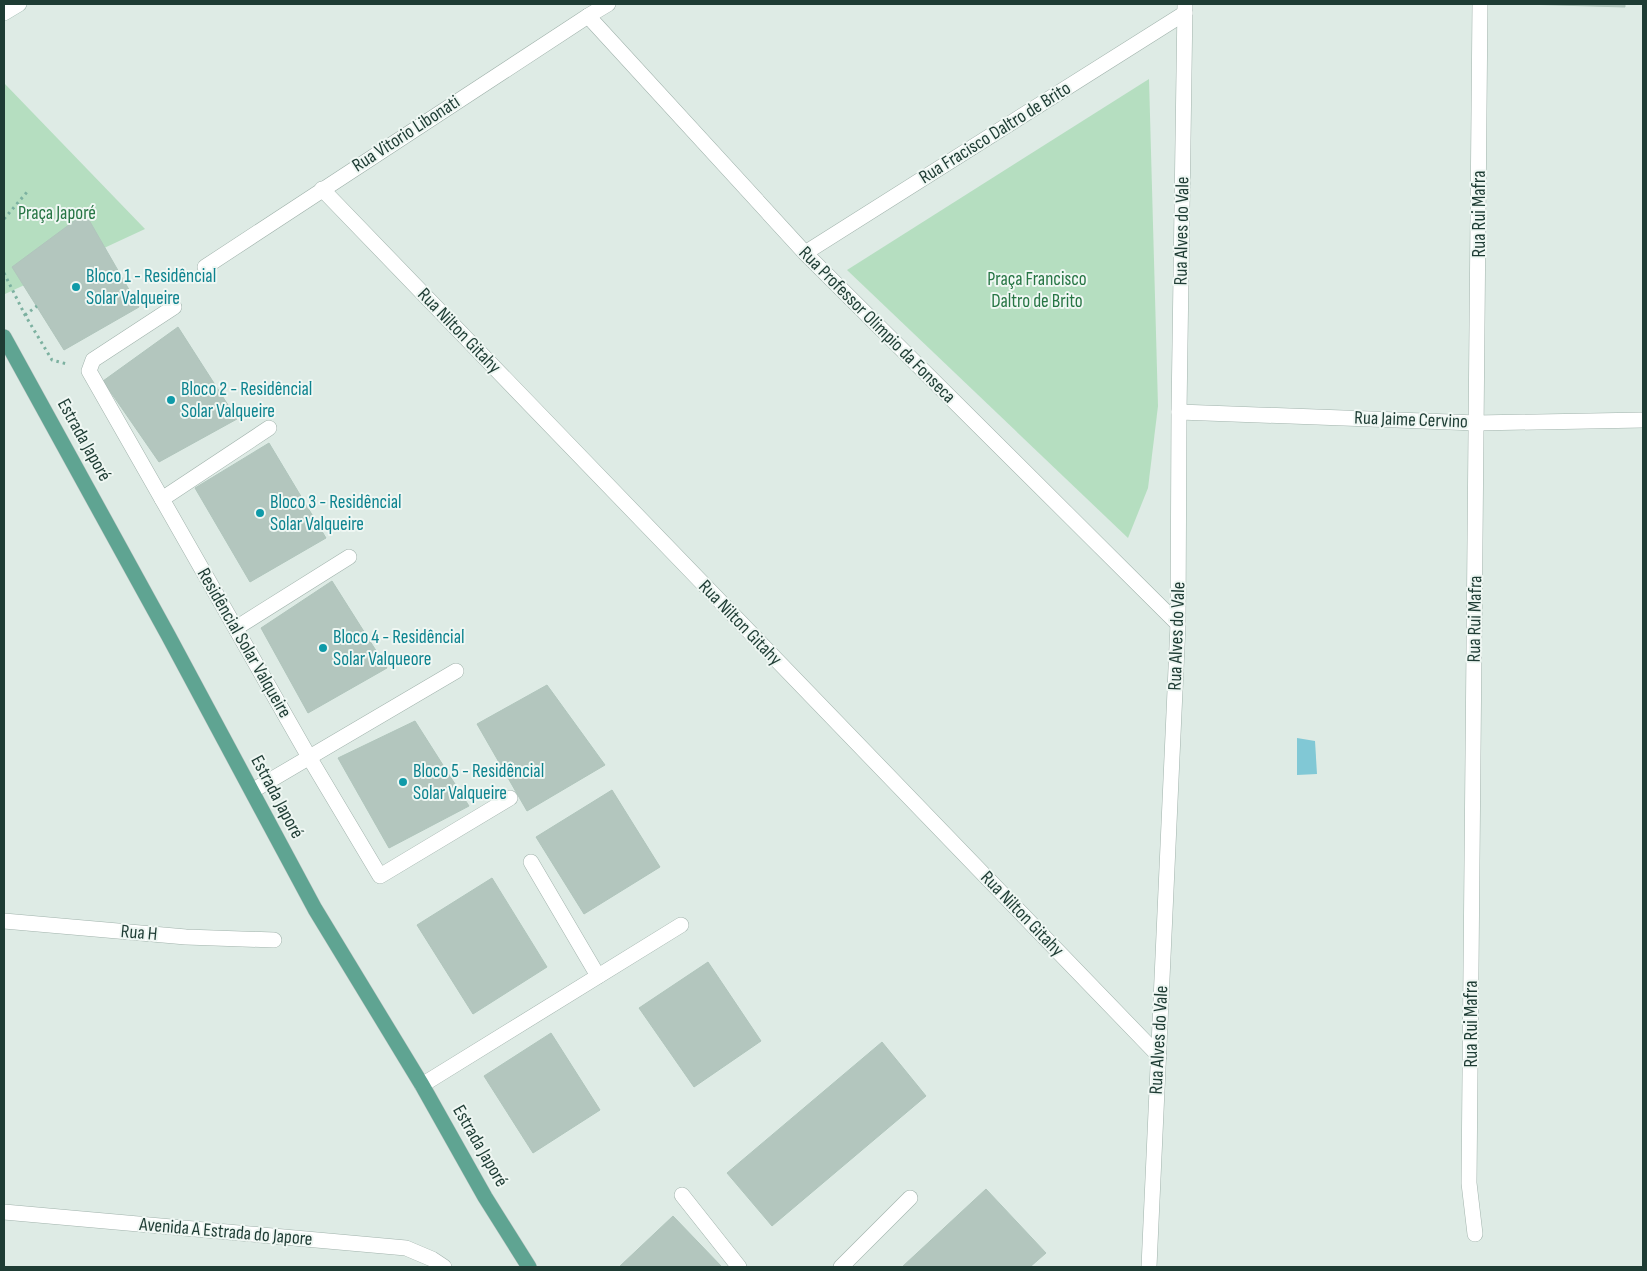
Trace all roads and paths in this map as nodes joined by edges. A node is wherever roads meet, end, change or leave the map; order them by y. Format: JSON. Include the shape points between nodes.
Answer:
{"nodes":[{"id":1,"x":19,"y":4,"type":"edge"},
{"id":2,"x":608,"y":4,"type":"edge"},
{"id":3,"x":1480,"y":4,"type":"edge"},
{"id":4,"x":1185,"y":8,"type":"edge"},
{"id":5,"x":4,"y":13,"type":"edge"},
{"id":6,"x":588,"y":16,"type":"junction"},
{"id":7,"x":322,"y":189,"type":"junction"},
{"id":8,"x":28,"y":192,"type":"dead end"},
{"id":9,"x":4,"y":219,"type":"edge"},
{"id":10,"x":805,"y":253,"type":"junction"},
{"id":11,"x":205,"y":267,"type":"dead end"},
{"id":12,"x":4,"y":273,"type":"edge"},
{"id":13,"x":37,"y":306,"type":"dead end"},
{"id":14,"x":174,"y":307,"type":"dead end"},
{"id":15,"x":25,"y":315,"type":"junction"},
{"id":16,"x":4,"y":337,"type":"edge"},
{"id":17,"x":89,"y":371,"type":"junction"},
{"id":18,"x":1179,"y":412,"type":"junction"},
{"id":19,"x":1643,"y":420,"type":"edge"},
{"id":20,"x":1477,"y":423,"type":"junction"},
{"id":21,"x":269,"y":428,"type":"dead end"},
{"id":22,"x":162,"y":499,"type":"junction"},
{"id":23,"x":348,"y":557,"type":"dead end"},
{"id":24,"x":1178,"y":624,"type":"junction"},
{"id":25,"x":236,"y":628,"type":"junction"},
{"id":26,"x":456,"y":671,"type":"dead end"},
{"id":27,"x":309,"y":757,"type":"junction"},
{"id":28,"x":252,"y":791,"type":"junction"},
{"id":29,"x":510,"y":798,"type":"dead end"},
{"id":30,"x":531,"y":862,"type":"dead end"},
{"id":31,"x":4,"y":921,"type":"edge"},
{"id":32,"x":681,"y":925,"type":"dead end"},
{"id":33,"x":274,"y":940,"type":"dead end"},
{"id":34,"x":598,"y":976,"type":"junction"},
{"id":35,"x":1158,"y":1056,"type":"junction"},
{"id":36,"x":422,"y":1085,"type":"junction"},
{"id":37,"x":682,"y":1195,"type":"dead end"},
{"id":38,"x":910,"y":1198,"type":"dead end"},
{"id":39,"x":4,"y":1212,"type":"edge"},
{"id":40,"x":1475,"y":1234,"type":"dead end"},
{"id":41,"x":444,"y":1267,"type":"edge"},
{"id":42,"x":529,"y":1267,"type":"edge"},
{"id":43,"x":739,"y":1267,"type":"edge"},
{"id":44,"x":841,"y":1267,"type":"edge"},
{"id":45,"x":1149,"y":1267,"type":"edge"}],
"edges":[{"from":1,"to":5,"type":"street"},
{"from":2,"to":6,"type":"street","name":"Rua Vitorio Libonati"},
{"from":3,"to":20,"type":"street","name":"Rua Rui Mafra"},
{"from":4,"to":10,"type":"street","name":"Rua Fracisco Daltro de Brito"},
{"from":4,"to":18,"type":"street","name":"Rua Alves do Vale"},
{"from":6,"to":7,"type":"street","name":"Rua Vitorio Libonati"},
{"from":6,"to":10,"type":"street","name":"Rua Professor Olimpio da Fonseca"},
{"from":7,"to":11,"type":"street","name":"Rua Vitorio Libonati"},
{"from":7,"to":35,"type":"street","name":"Rua Nilton Gitahy"},
{"from":8,"to":9,"type":"path"},
{"from":10,"to":24,"type":"street","name":"Rua Professor Olimpio da Fonseca"},
{"from":12,"to":15,"type":"path"},
{"from":13,"to":15,"type":"path"},
{"from":14,"to":17,"type":"street","via":[[93,360]]},
{"from":15,"to":17,"type":"path","via":[[52,360]]},
{"from":16,"to":28,"type":"main road","name":"Estrada Japoré"},
{"from":17,"to":22,"type":"street","name":"Residêncial Solar Valqueire"},
{"from":18,"to":20,"type":"street","name":"Rua Jaime Cervino"},
{"from":18,"to":24,"type":"street","name":"Rua Alves do Vale"},
{"from":19,"to":20,"type":"street","name":"Rua Jaime Cervino"},
{"from":20,"to":40,"type":"street","name":"Rua Rui Mafra","via":[[1469,1183]]},
{"from":21,"to":22,"type":"street"},
{"from":22,"to":25,"type":"street","name":"Residêncial Solar Valqueire"},
{"from":23,"to":25,"type":"street"},
{"from":24,"to":35,"type":"street","name":"Rua Alves do Vale"},
{"from":25,"to":27,"type":"street","name":"Residêncial Solar Valqueire"},
{"from":26,"to":27,"type":"street"},
{"from":27,"to":28,"type":"street"},
{"from":27,"to":29,"type":"street","name":"Residêncial Solar Valqueire","via":[[380,876]]},
{"from":28,"to":36,"type":"main road","name":"Estrada Japoré","via":[[315,909]]},
{"from":30,"to":34,"type":"street"},
{"from":31,"to":33,"type":"street","name":"Rua H","via":[[186,938]]},
{"from":32,"to":34,"type":"street"},
{"from":34,"to":36,"type":"street"},
{"from":35,"to":45,"type":"street","name":"Rua Alves do Vale"},
{"from":36,"to":42,"type":"main road","name":"Estrada Japoré"},
{"from":37,"to":43,"type":"street"},
{"from":38,"to":44,"type":"street"},
{"from":39,"to":41,"type":"street","name":"Avenida A Estrada do Japore","via":[[406,1248]]}]}
